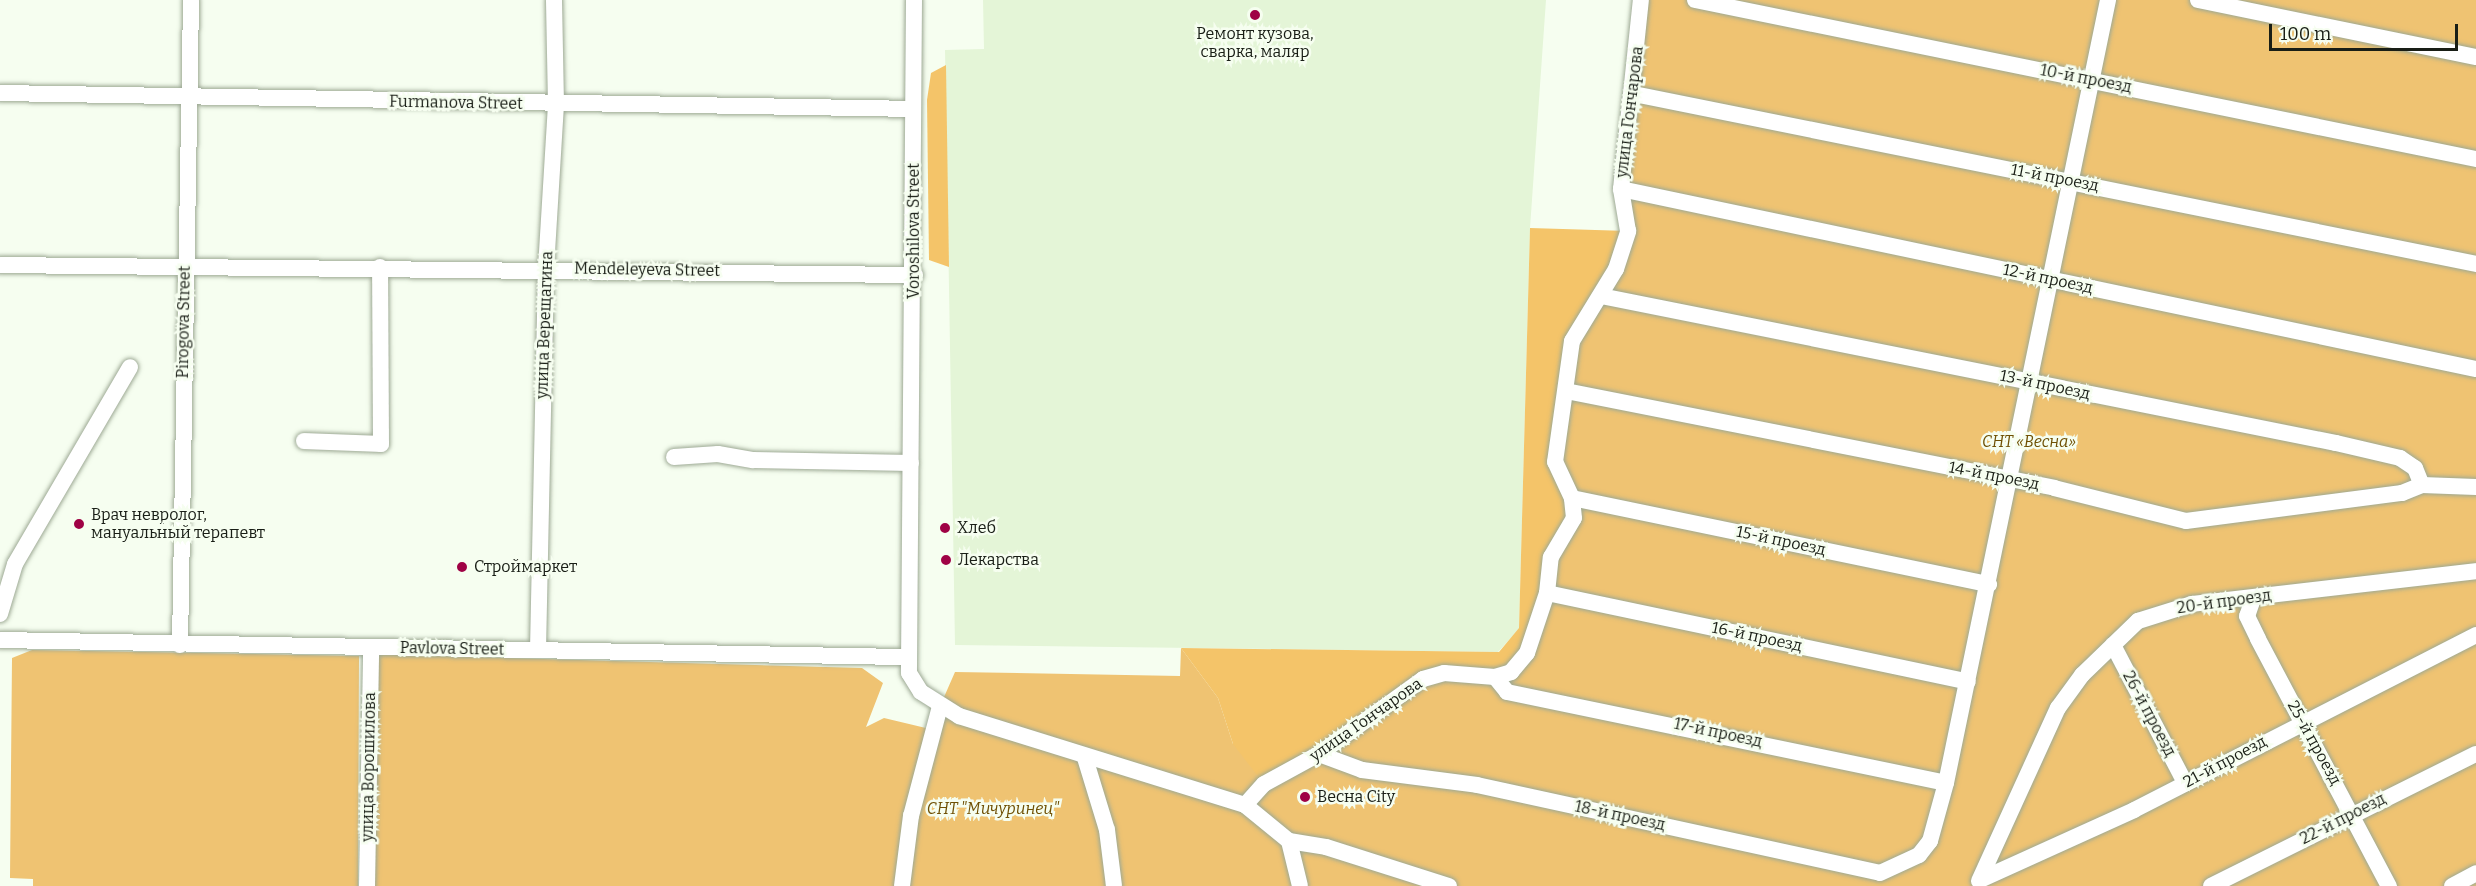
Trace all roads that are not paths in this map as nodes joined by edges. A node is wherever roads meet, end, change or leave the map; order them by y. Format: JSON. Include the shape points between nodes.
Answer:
{"nodes":[{"id":1,"x":191,"y":0,"type":"edge"},
{"id":2,"x":554,"y":0,"type":"edge"},
{"id":3,"x":914,"y":0,"type":"edge"},
{"id":4,"x":1641,"y":0,"type":"edge"},
{"id":5,"x":1695,"y":0,"type":"edge"},
{"id":6,"x":2108,"y":0,"type":"edge"},
{"id":7,"x":2198,"y":0,"type":"edge"},
{"id":8,"x":2476,"y":57,"type":"edge"},
{"id":9,"x":2090,"y":80,"type":"junction"},
{"id":10,"x":0,"y":93,"type":"edge"},
{"id":11,"x":1634,"y":94,"type":"junction"},
{"id":12,"x":190,"y":97,"type":"junction"},
{"id":13,"x":556,"y":105,"type":"junction"},
{"id":14,"x":913,"y":109,"type":"junction"},
{"id":15,"x":2476,"y":159,"type":"edge"},
{"id":16,"x":2069,"y":181,"type":"junction"},
{"id":17,"x":1621,"y":189,"type":"junction"},
{"id":18,"x":2476,"y":264,"type":"edge"},
{"id":19,"x":0,"y":265,"type":"edge"},
{"id":20,"x":185,"y":267,"type":"junction"},
{"id":21,"x":380,"y":267,"type":"junction"},
{"id":22,"x":546,"y":268,"type":"junction"},
{"id":23,"x":915,"y":275,"type":"junction"},
{"id":24,"x":2049,"y":279,"type":"junction"},
{"id":25,"x":1601,"y":296,"type":"junction"},
{"id":26,"x":130,"y":367,"type":"dead end"},
{"id":27,"x":2476,"y":369,"type":"edge"},
{"id":28,"x":2029,"y":381,"type":"junction"},
{"id":29,"x":1566,"y":391,"type":"junction"},
{"id":30,"x":304,"y":441,"type":"dead end"},
{"id":31,"x":674,"y":457,"type":"dead end"},
{"id":32,"x":911,"y":463,"type":"junction"},
{"id":33,"x":2007,"y":479,"type":"junction"},
{"id":34,"x":2422,"y":485,"type":"junction"},
{"id":35,"x":2476,"y":487,"type":"edge"},
{"id":36,"x":1572,"y":498,"type":"junction"},
{"id":37,"x":2476,"y":571,"type":"edge"},
{"id":38,"x":1989,"y":584,"type":"junction"},
{"id":39,"x":1547,"y":593,"type":"junction"},
{"id":40,"x":2253,"y":599,"type":"junction"},
{"id":41,"x":0,"y":614,"type":"edge"},
{"id":42,"x":2476,"y":635,"type":"edge"},
{"id":43,"x":0,"y":640,"type":"edge"},
{"id":44,"x":180,"y":645,"type":"junction"},
{"id":45,"x":2113,"y":645,"type":"junction"},
{"id":46,"x":371,"y":648,"type":"junction"},
{"id":47,"x":538,"y":650,"type":"junction"},
{"id":48,"x":905,"y":657,"type":"junction"},
{"id":49,"x":1495,"y":677,"type":"junction"},
{"id":50,"x":1968,"y":682,"type":"junction"},
{"id":51,"x":940,"y":706,"type":"junction"},
{"id":52,"x":2303,"y":723,"type":"junction"},
{"id":53,"x":1319,"y":754,"type":"junction"},
{"id":54,"x":2476,"y":754,"type":"edge"},
{"id":55,"x":1085,"y":758,"type":"junction"},
{"id":56,"x":1946,"y":783,"type":"junction"},
{"id":57,"x":2185,"y":783,"type":"junction"},
{"id":58,"x":1245,"y":805,"type":"junction"},
{"id":59,"x":2353,"y":814,"type":"junction"},
{"id":60,"x":1289,"y":841,"type":"junction"},
{"id":61,"x":2476,"y":873,"type":"edge"},
{"id":62,"x":1976,"y":884,"type":"edge"},
{"id":63,"x":367,"y":886,"type":"edge"},
{"id":64,"x":902,"y":886,"type":"edge"},
{"id":65,"x":1114,"y":886,"type":"edge"},
{"id":66,"x":1300,"y":886,"type":"edge"},
{"id":67,"x":1449,"y":886,"type":"edge"},
{"id":68,"x":2211,"y":886,"type":"edge"},
{"id":69,"x":2389,"y":886,"type":"edge"},
{"id":70,"x":2452,"y":886,"type":"edge"}],
"edges":[{"from":1,"to":12,"type":"street","name":"Pirogova Street"},
{"from":2,"to":13,"type":"street","name":"улица Верещагина"},
{"from":3,"to":14,"type":"street","name":"Voroshilova Street"},
{"from":4,"to":11,"type":"street","name":"улица Гончарова"},
{"from":5,"to":9,"type":"street","name":"10-й проезд"},
{"from":6,"to":9,"type":"street"},
{"from":7,"to":8,"type":"street"},
{"from":9,"to":15,"type":"street","name":"10-й проезд"},
{"from":9,"to":16,"type":"street"},
{"from":10,"to":12,"type":"street","name":"Furmanova Street"},
{"from":11,"to":16,"type":"street","name":"11-й проезд"},
{"from":11,"to":17,"type":"street","name":"улица Гончарова"},
{"from":12,"to":13,"type":"street","name":"Furmanova Street"},
{"from":12,"to":20,"type":"street","name":"Pirogova Street"},
{"from":13,"to":14,"type":"street","name":"Furmanova Street"},
{"from":13,"to":22,"type":"street","name":"улица Верещагина"},
{"from":14,"to":23,"type":"street","name":"Voroshilova Street"},
{"from":16,"to":18,"type":"street","name":"11-й проезд"},
{"from":16,"to":24,"type":"street"},
{"from":17,"to":24,"type":"street","name":"12-й проезд"},
{"from":17,"to":25,"type":"street","name":"улица Гончарова","via":[[1628,231]]},
{"from":19,"to":20,"type":"street","name":"Mendeleyeva Street"},
{"from":20,"to":21,"type":"street","name":"Mendeleyeva Street"},
{"from":20,"to":44,"type":"street","name":"Pirogova Street"},
{"from":21,"to":22,"type":"street","name":"Mendeleyeva Street"},
{"from":21,"to":30,"type":"street","via":[[381,444]]},
{"from":22,"to":23,"type":"street","name":"Mendeleyeva Street"},
{"from":22,"to":47,"type":"street","name":"улица Верещагина"},
{"from":23,"to":32,"type":"street","name":"Voroshilova Street"},
{"from":24,"to":27,"type":"street","name":"12-й проезд"},
{"from":24,"to":28,"type":"street"},
{"from":25,"to":28,"type":"street","name":"13-й проезд"},
{"from":25,"to":29,"type":"street","name":"улица Гончарова","via":[[1572,342]]},
{"from":26,"to":41,"type":"street","via":[[15,564]]},
{"from":28,"to":33,"type":"street"},
{"from":28,"to":34,"type":"street","name":"13-й проезд","via":[[2400,458],[2415,468]]},
{"from":29,"to":33,"type":"street","name":"14-й проезд"},
{"from":29,"to":36,"type":"street","name":"улица Гончарова","via":[[1555,462]]},
{"from":31,"to":32,"type":"street","via":[[718,454],[753,460]]},
{"from":32,"to":48,"type":"street","name":"Voroshilova Street"},
{"from":33,"to":34,"type":"street","name":"14-й проезд","via":[[2186,521],[2402,493]]},
{"from":33,"to":38,"type":"street"},
{"from":34,"to":35,"type":"street"},
{"from":36,"to":38,"type":"street","name":"15-й проезд"},
{"from":36,"to":39,"type":"street","via":[[1574,518],[1551,557]]},
{"from":37,"to":40,"type":"street","name":"20-й проезд"},
{"from":38,"to":50,"type":"street"},
{"from":39,"to":49,"type":"street","via":[[1527,653],[1511,672]]},
{"from":39,"to":50,"type":"street","name":"16-й проезд"},
{"from":40,"to":45,"type":"street","name":"20-й проезд","via":[[2163,610],[2138,621]]},
{"from":40,"to":52,"type":"street","name":"25-й проезд","via":[[2247,616]]},
{"from":42,"to":52,"type":"street","name":"21-й проезд"},
{"from":43,"to":44,"type":"street","name":"Pavlova Street"},
{"from":44,"to":46,"type":"street","name":"Pavlova Street"},
{"from":45,"to":57,"type":"street","name":"26-й проезд"},
{"from":45,"to":62,"type":"street","name":"20-й проезд","via":[[2058,708]]},
{"from":46,"to":47,"type":"street","name":"Pavlova Street"},
{"from":46,"to":63,"type":"street","name":"улица Ворошилова"},
{"from":47,"to":48,"type":"street","name":"Pavlova Street"},
{"from":48,"to":51,"type":"street","via":[[914,682]]},
{"from":49,"to":53,"type":"street","name":"улица Гончарова","via":[[1444,673],[1423,679]]},
{"from":49,"to":56,"type":"street","name":"17-й проезд","via":[[1507,692]]},
{"from":50,"to":56,"type":"street"},
{"from":51,"to":55,"type":"street"},
{"from":51,"to":64,"type":"street","via":[[911,816]]},
{"from":52,"to":57,"type":"street","name":"21-й проезд"},
{"from":52,"to":59,"type":"street","name":"25-й проезд"},
{"from":53,"to":56,"type":"street","name":"18-й проезд","via":[[1362,770],[1477,785],[1880,873],[1919,855],[1930,841]]},
{"from":53,"to":58,"type":"street","name":"улица Гончарова","via":[[1264,784]]},
{"from":54,"to":59,"type":"street","name":"22-й проезд"},
{"from":55,"to":58,"type":"street"},
{"from":55,"to":65,"type":"street","via":[[1107,830]]},
{"from":57,"to":62,"type":"street","name":"21-й проезд"},
{"from":58,"to":60,"type":"street"},
{"from":59,"to":68,"type":"street","name":"22-й проезд"},
{"from":59,"to":69,"type":"street","name":"25-й проезд"},
{"from":60,"to":66,"type":"street"},
{"from":60,"to":67,"type":"street","via":[[1326,847]]},
{"from":61,"to":70,"type":"street"}]}
